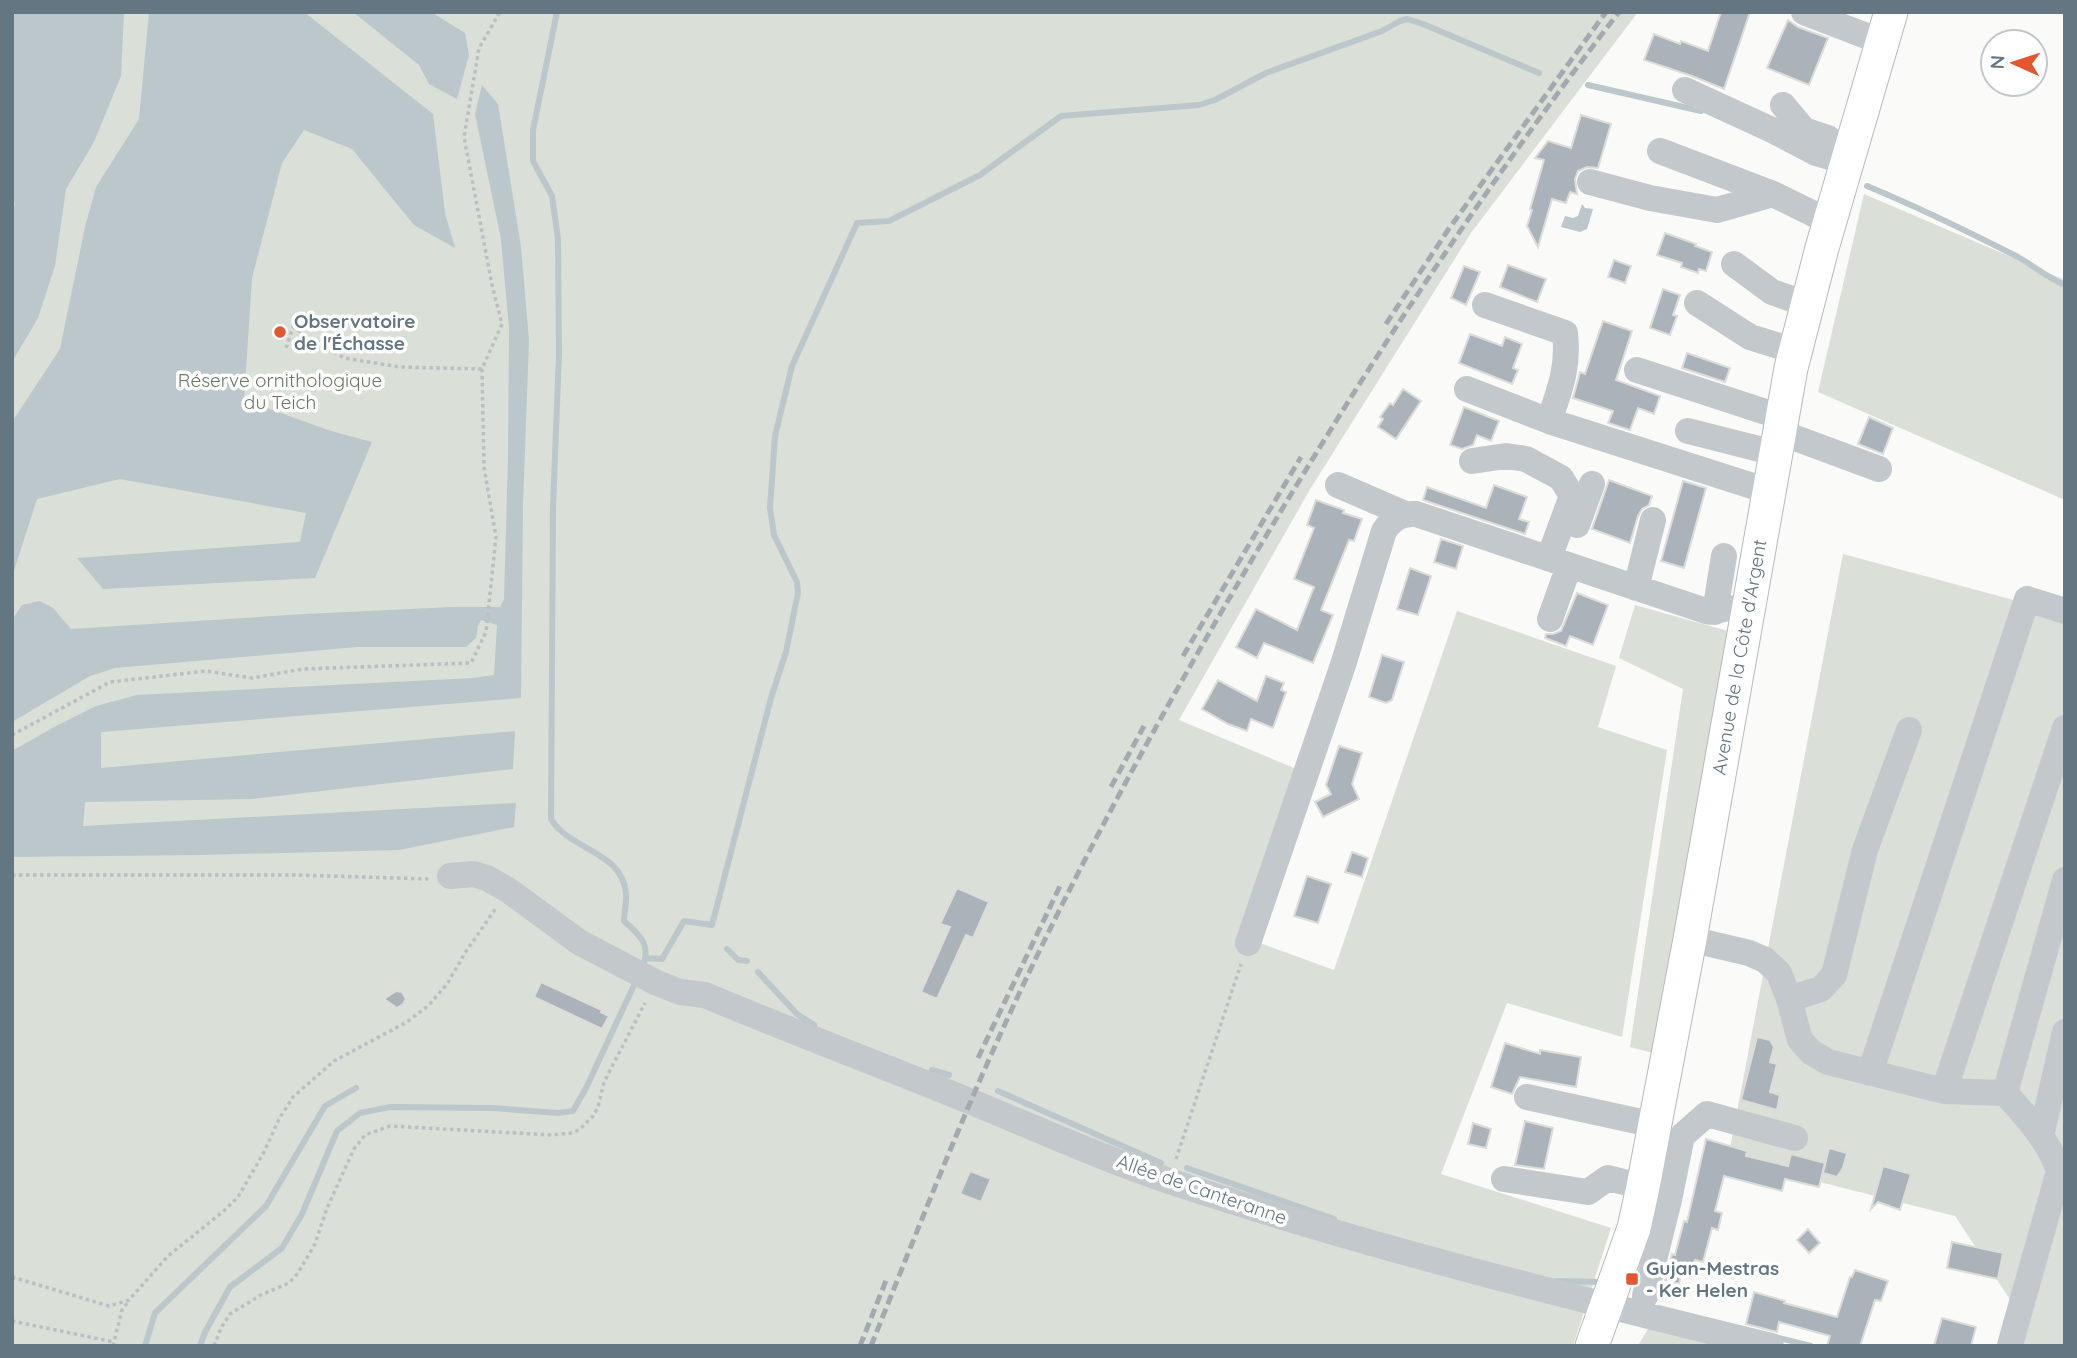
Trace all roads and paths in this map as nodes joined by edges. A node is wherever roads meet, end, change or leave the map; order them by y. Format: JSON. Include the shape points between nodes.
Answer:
{"nodes":[{"id":1,"x":500,"y":12,"type":"edge"},
{"id":2,"x":1804,"y":12,"type":"edge"},
{"id":3,"x":1853,"y":12,"type":"edge"},
{"id":4,"x":1887,"y":27,"type":"edge"},
{"id":5,"x":1685,"y":90,"type":"dead end"},
{"id":6,"x":1783,"y":105,"type":"dead end"},
{"id":7,"x":1660,"y":151,"type":"dead end"},
{"id":8,"x":1850,"y":154,"type":"junction"},
{"id":9,"x":1590,"y":182,"type":"dead end"},
{"id":10,"x":1773,"y":194,"type":"junction"},
{"id":11,"x":1829,"y":222,"type":"junction"},
{"id":12,"x":1734,"y":264,"type":"dead end"},
{"id":13,"x":1696,"y":303,"type":"dead end"},
{"id":14,"x":1806,"y":304,"type":"junction"},
{"id":15,"x":1485,"y":305,"type":"dead end"},
{"id":16,"x":286,"y":348,"type":"dead end"},
{"id":17,"x":1795,"y":351,"type":"junction"},
{"id":18,"x":482,"y":369,"type":"junction"},
{"id":19,"x":1637,"y":370,"type":"dead end"},
{"id":20,"x":1466,"y":389,"type":"dead end"},
{"id":21,"x":1549,"y":421,"type":"junction"},
{"id":22,"x":1688,"y":431,"type":"dead end"},
{"id":23,"x":1778,"y":434,"type":"junction"},
{"id":24,"x":1472,"y":461,"type":"dead end"},
{"id":25,"x":1880,"y":469,"type":"dead end"},
{"id":26,"x":1592,"y":484,"type":"dead end"},
{"id":27,"x":1338,"y":485,"type":"dead end"},
{"id":28,"x":1768,"y":491,"type":"junction"},
{"id":29,"x":1405,"y":513,"type":"junction"},
{"id":30,"x":1653,"y":520,"type":"dead end"},
{"id":31,"x":1724,"y":556,"type":"dead end"},
{"id":32,"x":1561,"y":563,"type":"junction"},
{"id":33,"x":1636,"y":588,"type":"junction"},
{"id":34,"x":2065,"y":611,"type":"edge"},
{"id":35,"x":1731,"y":612,"type":"junction"},
{"id":36,"x":1550,"y":619,"type":"dead end"},
{"id":37,"x":2065,"y":728,"type":"edge"},
{"id":38,"x":1909,"y":730,"type":"dead end"},
{"id":39,"x":12,"y":735,"type":"edge"},
{"id":40,"x":12,"y":875,"type":"edge"},
{"id":41,"x":450,"y":876,"type":"joint"},
{"id":42,"x":2065,"y":880,"type":"edge"},
{"id":43,"x":508,"y":890,"type":"junction"},
{"id":44,"x":1690,"y":939,"type":"junction"},
{"id":45,"x":1248,"y":943,"type":"joint"},
{"id":46,"x":646,"y":977,"type":"junction"},
{"id":47,"x":1789,"y":999,"type":"junction"},
{"id":48,"x":2065,"y":1032,"type":"edge"},
{"id":49,"x":1870,"y":1073,"type":"junction"},
{"id":50,"x":1944,"y":1091,"type":"junction"},
{"id":51,"x":2005,"y":1093,"type":"junction"},
{"id":52,"x":1527,"y":1097,"type":"dead end"},
{"id":53,"x":1663,"y":1131,"type":"junction"},
{"id":54,"x":2041,"y":1136,"type":"junction"},
{"id":55,"x":1796,"y":1138,"type":"dead end"},
{"id":56,"x":2062,"y":1171,"type":"edge"},
{"id":57,"x":1504,"y":1179,"type":"dead end"},
{"id":58,"x":1169,"y":1181,"type":"junction"},
{"id":59,"x":1643,"y":1187,"type":"junction"},
{"id":60,"x":12,"y":1277,"type":"edge"},
{"id":61,"x":1645,"y":1296,"type":"dead end"},
{"id":62,"x":129,"y":1300,"type":"junction"},
{"id":63,"x":1607,"y":1306,"type":"junction"},
{"id":64,"x":12,"y":1321,"type":"edge"},
{"id":65,"x":114,"y":1344,"type":"edge"},
{"id":66,"x":2010,"y":1345,"type":"edge"},
{"id":67,"x":214,"y":1346,"type":"edge"},
{"id":68,"x":1592,"y":1346,"type":"edge"},
{"id":69,"x":1771,"y":1346,"type":"edge"}],
"edges":[{"from":1,"to":18,"type":"path","via":[[479,48],[464,137],[502,324]]},
{"from":2,"to":4,"type":"street"},
{"from":3,"to":4,"type":"street"},
{"from":4,"to":8,"type":"main road","name":"Avenue de la Côte d'Argent"},
{"from":5,"to":8,"type":"street","via":[[1816,153]]},
{"from":6,"to":8,"type":"street","via":[[1804,130]]},
{"from":7,"to":10,"type":"street"},
{"from":8,"to":11,"type":"main road","name":"Avenue de la Côte d'Argent"},
{"from":9,"to":10,"type":"street","via":[[1717,210]]},
{"from":10,"to":11,"type":"street"},
{"from":11,"to":14,"type":"main road","name":"Avenue de la Côte d'Argent"},
{"from":12,"to":14,"type":"street","via":[[1772,292]]},
{"from":13,"to":17,"type":"street","via":[[1750,337]]},
{"from":14,"to":17,"type":"main road","name":"Avenue de la Côte d'Argent"},
{"from":15,"to":21,"type":"street","via":[[1565,333],[1564,373]]},
{"from":16,"to":18,"type":"path","via":[[293,327],[344,358],[400,367]]},
{"from":17,"to":23,"type":"main road","name":"Avenue de la Côte d'Argent"},
{"from":18,"to":39,"type":"path","via":[[484,467],[496,537],[486,632],[471,663],[303,670],[252,678],[206,671],[110,682]]},
{"from":19,"to":23,"type":"street"},
{"from":20,"to":21,"type":"street"},
{"from":21,"to":28,"type":"street"},
{"from":22,"to":23,"type":"street"},
{"from":23,"to":25,"type":"street"},
{"from":23,"to":28,"type":"main road","name":"Avenue de la Côte d'Argent"},
{"from":24,"to":32,"type":"street","via":[[1506,456],[1526,459],[1561,478],[1572,496]]},
{"from":26,"to":32,"type":"street"},
{"from":27,"to":29,"type":"street"},
{"from":28,"to":35,"type":"main road","name":"Avenue de la Côte d'Argent"},
{"from":29,"to":32,"type":"street"},
{"from":29,"to":45,"type":"street","via":[[1384,531]]},
{"from":30,"to":33,"type":"street"},
{"from":31,"to":35,"type":"street"},
{"from":32,"to":33,"type":"street"},
{"from":32,"to":36,"type":"street"},
{"from":33,"to":35,"type":"street","via":[[1706,611]]},
{"from":34,"to":49,"type":"street","via":[[2027,599]]},
{"from":35,"to":44,"type":"main road","name":"Avenue de la Côte d'Argent"},
{"from":37,"to":50,"type":"street"},
{"from":38,"to":47,"type":"street","via":[[1865,850],[1835,975],[1821,989]]},
{"from":40,"to":41,"type":"path"},
{"from":41,"to":43,"type":"street","name":"Allée de Canteranne","via":[[473,874]]},
{"from":42,"to":51,"type":"street"},
{"from":43,"to":46,"type":"street","name":"Allée de Canteranne","via":[[579,942]]},
{"from":43,"to":62,"type":"path","via":[[447,985],[429,1005],[334,1061],[306,1084],[279,1119],[238,1196],[168,1256]]},
{"from":44,"to":47,"type":"street","via":[[1765,960],[1779,973]]},
{"from":44,"to":53,"type":"main road","name":"Avenue de la Côte d'Argent"},
{"from":45,"to":58,"type":"path"},
{"from":46,"to":58,"type":"street","name":"Allée de Canteranne","via":[[680,992],[705,995]]},
{"from":46,"to":67,"type":"path","via":[[639,1012],[604,1082],[598,1107],[579,1130],[551,1135],[390,1126],[365,1135],[354,1149],[298,1273],[289,1283],[230,1314]]},
{"from":47,"to":49,"type":"street","via":[[1800,1040],[1811,1052],[1828,1062]]},
{"from":48,"to":54,"type":"street"},
{"from":49,"to":50,"type":"street"},
{"from":50,"to":51,"type":"street"},
{"from":51,"to":54,"type":"street"},
{"from":52,"to":53,"type":"street"},
{"from":53,"to":55,"type":"street","via":[[1707,1114]]},
{"from":53,"to":59,"type":"main road","name":"Avenue de la Côte d'Argent"},
{"from":53,"to":61,"type":"street","via":[[1669,1200]]},
{"from":54,"to":56,"type":"street"},
{"from":56,"to":66,"type":"street"},
{"from":57,"to":59,"type":"street","via":[[1588,1192],[1608,1178]]},
{"from":58,"to":63,"type":"street","name":"Allée de Canteranne","via":[[1408,1254]]},
{"from":59,"to":63,"type":"main road","name":"Avenue de la Côte d'Argent"},
{"from":60,"to":62,"type":"path","via":[[109,1306]]},
{"from":62,"to":65,"type":"path"},
{"from":63,"to":68,"type":"main road","name":"Avenue de la Côte d'Argent"},
{"from":63,"to":69,"type":"street","name":"Allée de Canteranne"},
{"from":64,"to":65,"type":"path"}]}
